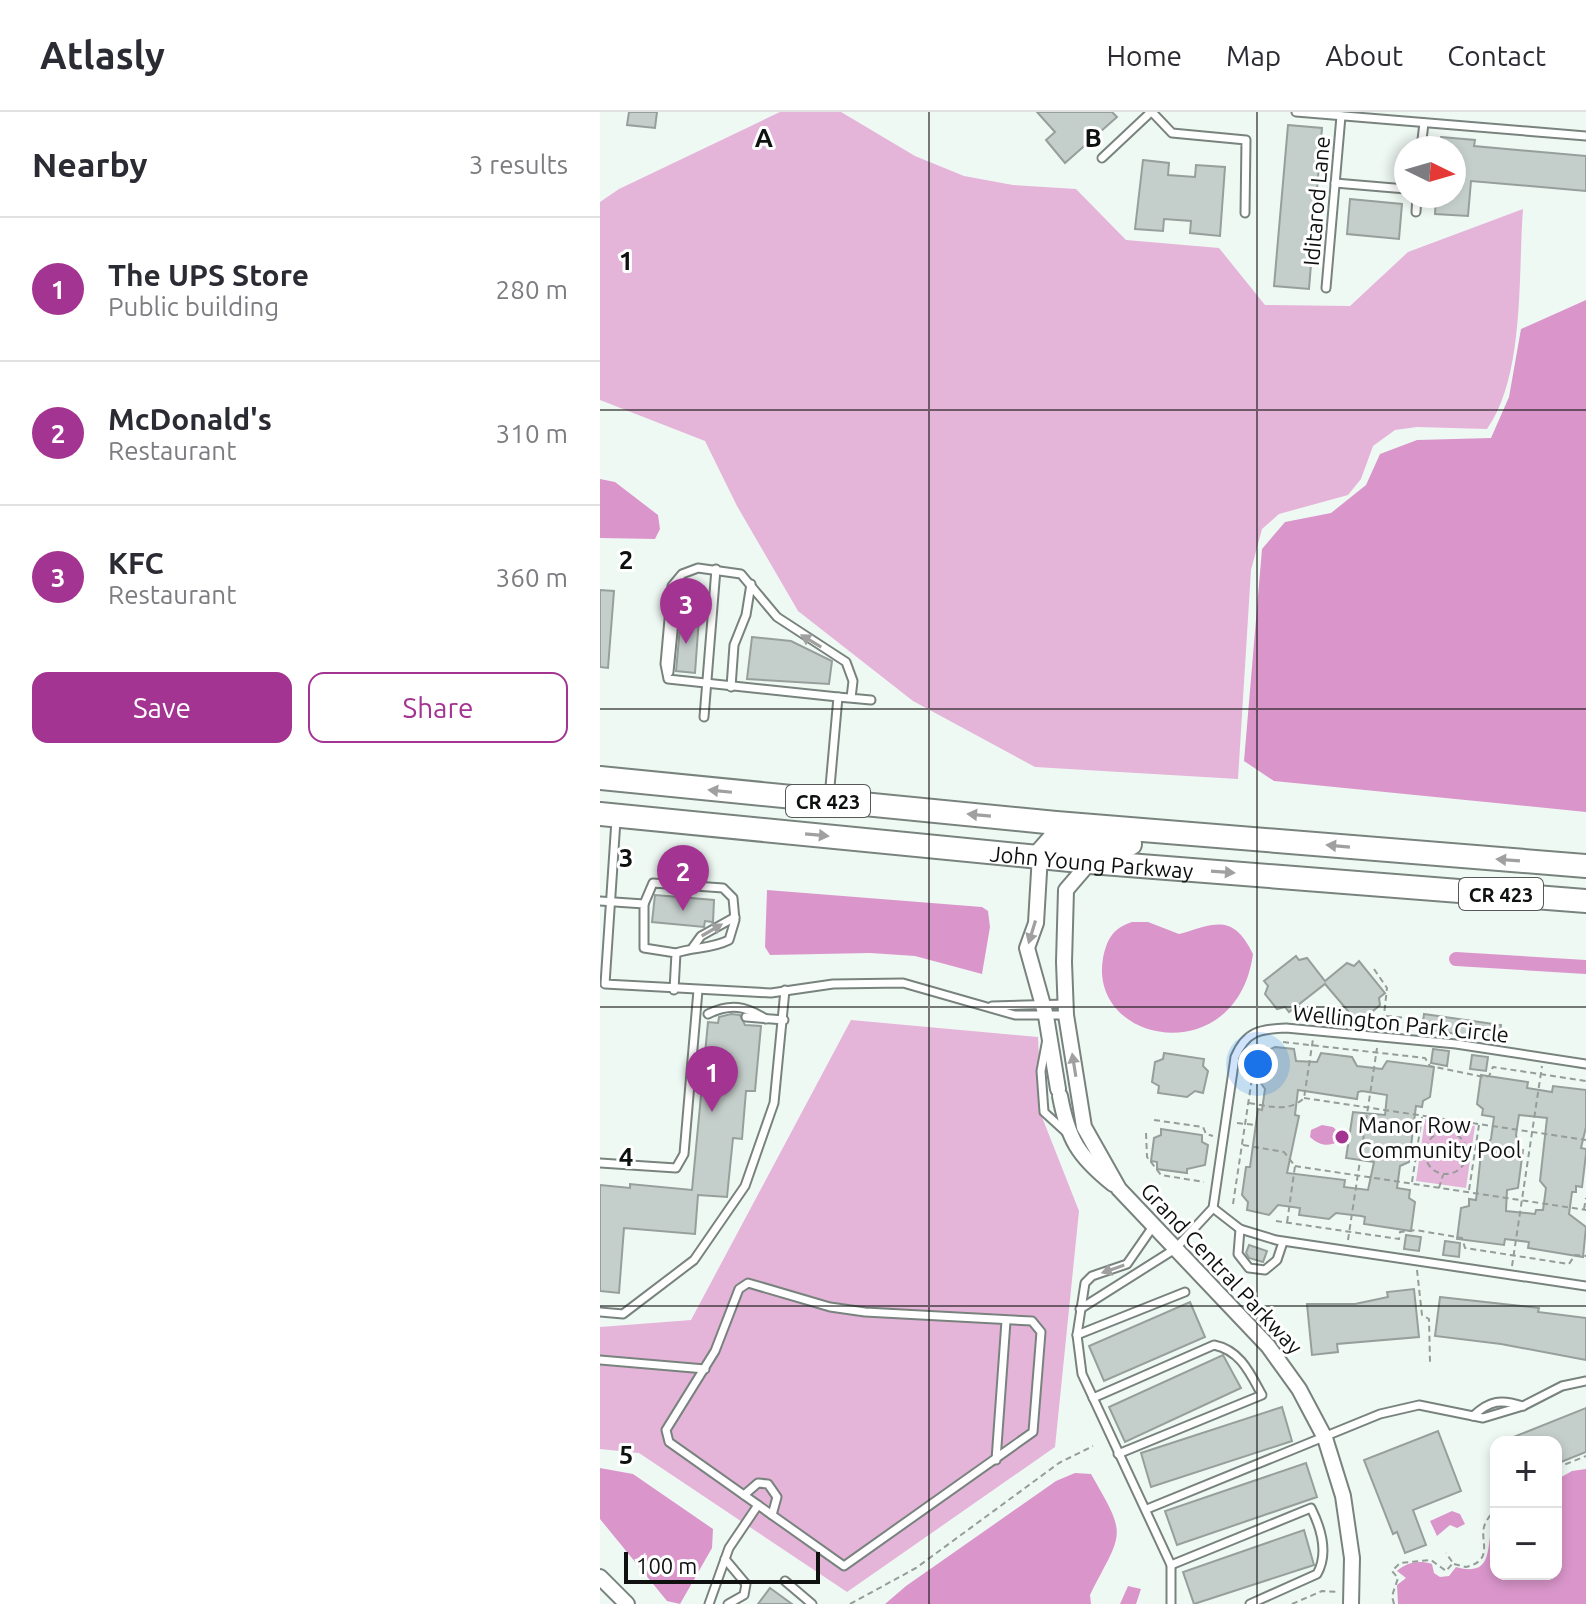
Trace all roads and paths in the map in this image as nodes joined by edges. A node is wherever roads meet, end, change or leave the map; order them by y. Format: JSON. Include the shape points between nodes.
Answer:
{"nodes":[{"id":1,"x":1151,"y":112,"type":"edge"},
{"id":2,"x":1296,"y":112,"type":"edge"},
{"id":3,"x":1341,"y":116,"type":"junction"},
{"id":4,"x":1424,"y":123,"type":"junction"},
{"id":5,"x":1422,"y":136,"type":"edge"},
{"id":6,"x":1586,"y":136,"type":"edge"},
{"id":7,"x":1102,"y":158,"type":"dead end"},
{"id":8,"x":1335,"y":183,"type":"junction"},
{"id":9,"x":1394,"y":188,"type":"edge"},
{"id":10,"x":1416,"y":208,"type":"edge"},
{"id":11,"x":1416,"y":212,"type":"dead end"},
{"id":12,"x":1245,"y":213,"type":"dead end"},
{"id":13,"x":1326,"y":288,"type":"dead end"},
{"id":14,"x":716,"y":569,"type":"junction"},
{"id":15,"x":751,"y":584,"type":"junction"},
{"id":16,"x":706,"y":684,"type":"junction"},
{"id":17,"x":731,"y":687,"type":"junction"},
{"id":18,"x":838,"y":697,"type":"junction"},
{"id":19,"x":851,"y":698,"type":"junction"},
{"id":20,"x":871,"y":700,"type":"dead end"},
{"id":21,"x":704,"y":717,"type":"dead end"},
{"id":22,"x":600,"y":778,"type":"edge"},
{"id":23,"x":829,"y":801,"type":"junction"},
{"id":24,"x":608,"y":815,"type":"edge"},
{"id":25,"x":1056,"y":823,"type":"junction"},
{"id":26,"x":1296,"y":842,"type":"junction"},
{"id":27,"x":977,"y":849,"type":"junction"},
{"id":28,"x":1040,"y":855,"type":"junction"},
{"id":29,"x":1090,"y":862,"type":"junction"},
{"id":30,"x":1586,"y":866,"type":"edge"},
{"id":31,"x":600,"y":901,"type":"edge"},
{"id":32,"x":1586,"y":901,"type":"edge"},
{"id":33,"x":610,"y":902,"type":"junction"},
{"id":34,"x":644,"y":904,"type":"junction"},
{"id":35,"x":735,"y":917,"type":"junction"},
{"id":36,"x":693,"y":947,"type":"junction"},
{"id":37,"x":676,"y":953,"type":"junction"},
{"id":38,"x":1374,"y":969,"type":"dead end"},
{"id":39,"x":603,"y":984,"type":"edge"},
{"id":40,"x":674,"y":990,"type":"junction"},
{"id":41,"x":698,"y":990,"type":"junction"},
{"id":42,"x":785,"y":990,"type":"junction"},
{"id":43,"x":986,"y":1007,"type":"junction"},
{"id":44,"x":1066,"y":1009,"type":"junction"},
{"id":45,"x":696,"y":1013,"type":"junction"},
{"id":46,"x":708,"y":1014,"type":"junction"},
{"id":47,"x":1373,"y":1014,"type":"dead end"},
{"id":48,"x":719,"y":1015,"type":"dead end"},
{"id":49,"x":1383,"y":1015,"type":"junction"},
{"id":50,"x":1046,"y":1016,"type":"junction"},
{"id":51,"x":746,"y":1017,"type":"dead end"},
{"id":52,"x":766,"y":1019,"type":"junction"},
{"id":53,"x":1416,"y":1019,"type":"dead end"},
{"id":54,"x":784,"y":1020,"type":"junction"},
{"id":55,"x":1314,"y":1030,"type":"junction"},
{"id":56,"x":1379,"y":1036,"type":"junction"},
{"id":57,"x":1283,"y":1042,"type":"dead end"},
{"id":58,"x":1267,"y":1046,"type":"dead end"},
{"id":59,"x":1312,"y":1046,"type":"junction"},
{"id":60,"x":1377,"y":1053,"type":"junction"},
{"id":61,"x":1544,"y":1057,"type":"junction"},
{"id":62,"x":1586,"y":1064,"type":"edge"},
{"id":63,"x":1541,"y":1076,"type":"junction"},
{"id":64,"x":1586,"y":1081,"type":"edge"},
{"id":65,"x":1304,"y":1098,"type":"junction"},
{"id":66,"x":1248,"y":1103,"type":"junction"},
{"id":67,"x":1368,"y":1108,"type":"junction"},
{"id":68,"x":1082,"y":1112,"type":"junction"},
{"id":69,"x":1422,"y":1116,"type":"junction"},
{"id":70,"x":1154,"y":1120,"type":"dead end"},
{"id":71,"x":1450,"y":1120,"type":"junction"},
{"id":72,"x":1225,"y":1121,"type":"junction"},
{"id":73,"x":1245,"y":1124,"type":"junction"},
{"id":74,"x":1479,"y":1124,"type":"junction"},
{"id":75,"x":1255,"y":1125,"type":"dead end"},
{"id":76,"x":1066,"y":1126,"type":"junction"},
{"id":77,"x":1448,"y":1131,"type":"junction"},
{"id":78,"x":1533,"y":1132,"type":"junction"},
{"id":79,"x":1146,"y":1133,"type":"dead end"},
{"id":80,"x":1215,"y":1136,"type":"dead end"},
{"id":81,"x":1419,"y":1139,"type":"junction"},
{"id":82,"x":1586,"y":1140,"type":"edge"},
{"id":83,"x":1428,"y":1141,"type":"junction"},
{"id":84,"x":1242,"y":1145,"type":"junction"},
{"id":85,"x":1466,"y":1147,"type":"junction"},
{"id":86,"x":1476,"y":1147,"type":"junction"},
{"id":87,"x":1416,"y":1158,"type":"junction"},
{"id":88,"x":1426,"y":1160,"type":"junction"},
{"id":89,"x":600,"y":1163,"type":"edge"},
{"id":90,"x":1321,"y":1163,"type":"dead end"},
{"id":91,"x":1463,"y":1165,"type":"junction"},
{"id":92,"x":1295,"y":1166,"type":"junction"},
{"id":93,"x":1473,"y":1167,"type":"junction"},
{"id":94,"x":1320,"y":1170,"type":"junction"},
{"id":95,"x":1444,"y":1174,"type":"junction"},
{"id":96,"x":1358,"y":1175,"type":"junction"},
{"id":97,"x":1209,"y":1183,"type":"dead end"},
{"id":98,"x":1412,"y":1184,"type":"junction"},
{"id":99,"x":1439,"y":1188,"type":"junction"},
{"id":100,"x":1119,"y":1189,"type":"junction"},
{"id":101,"x":1468,"y":1192,"type":"junction"},
{"id":102,"x":1586,"y":1198,"type":"edge"},
{"id":103,"x":1522,"y":1201,"type":"junction"},
{"id":104,"x":1233,"y":1204,"type":"dead end"},
{"id":105,"x":1213,"y":1208,"type":"junction"},
{"id":106,"x":1585,"y":1210,"type":"edge"},
{"id":107,"x":1276,"y":1221,"type":"dead end"},
{"id":108,"x":1287,"y":1224,"type":"junction"},
{"id":109,"x":1152,"y":1228,"type":"junction"},
{"id":110,"x":1240,"y":1229,"type":"junction"},
{"id":111,"x":1349,"y":1230,"type":"junction"},
{"id":112,"x":1283,"y":1242,"type":"junction"},
{"id":113,"x":1175,"y":1249,"type":"junction"},
{"id":114,"x":1347,"y":1251,"type":"junction"},
{"id":115,"x":1514,"y":1253,"type":"junction"},
{"id":116,"x":1586,"y":1256,"type":"edge"},
{"id":117,"x":1416,"y":1261,"type":"junction"},
{"id":118,"x":1511,"y":1275,"type":"junction"},
{"id":119,"x":1586,"y":1286,"type":"edge"},
{"id":120,"x":1185,"y":1292,"type":"dead end"},
{"id":121,"x":1080,"y":1309,"type":"junction"},
{"id":122,"x":600,"y":1312,"type":"edge"},
{"id":123,"x":1006,"y":1321,"type":"junction"},
{"id":124,"x":1077,"y":1335,"type":"junction"},
{"id":125,"x":600,"y":1360,"type":"edge"},
{"id":126,"x":1430,"y":1362,"type":"dead end"},
{"id":127,"x":705,"y":1369,"type":"junction"},
{"id":128,"x":1586,"y":1381,"type":"edge"},
{"id":129,"x":1093,"y":1398,"type":"junction"},
{"id":130,"x":1523,"y":1406,"type":"junction"},
{"id":131,"x":1473,"y":1416,"type":"junction"},
{"id":132,"x":1325,"y":1438,"type":"junction"},
{"id":133,"x":1093,"y":1446,"type":"dead end"},
{"id":134,"x":1118,"y":1454,"type":"junction"},
{"id":135,"x":1586,"y":1456,"type":"edge"},
{"id":136,"x":996,"y":1460,"type":"junction"},
{"id":137,"x":1562,"y":1466,"type":"edge"},
{"id":138,"x":744,"y":1495,"type":"junction"},
{"id":139,"x":758,"y":1505,"type":"junction"},
{"id":140,"x":1495,"y":1508,"type":"edge"},
{"id":141,"x":1147,"y":1509,"type":"junction"},
{"id":142,"x":772,"y":1515,"type":"junction"},
{"id":143,"x":1446,"y":1553,"type":"dead end"},
{"id":144,"x":725,"y":1559,"type":"junction"},
{"id":145,"x":1453,"y":1563,"type":"junction"},
{"id":146,"x":1171,"y":1565,"type":"junction"},
{"id":147,"x":600,"y":1577,"type":"edge"},
{"id":148,"x":785,"y":1581,"type":"dead end"},
{"id":149,"x":1330,"y":1591,"type":"dead end"},
{"id":150,"x":1266,"y":1601,"type":"edge"},
{"id":151,"x":627,"y":1604,"type":"edge"},
{"id":152,"x":709,"y":1604,"type":"edge"},
{"id":153,"x":728,"y":1604,"type":"edge"},
{"id":154,"x":812,"y":1604,"type":"edge"},
{"id":155,"x":850,"y":1604,"type":"edge"},
{"id":156,"x":1171,"y":1604,"type":"edge"},
{"id":157,"x":1250,"y":1604,"type":"edge"},
{"id":158,"x":1292,"y":1604,"type":"edge"},
{"id":159,"x":1351,"y":1604,"type":"edge"},
{"id":160,"x":1394,"y":1604,"type":"edge"}],
"edges":[{"from":1,"to":7,"type":"lane"},
{"from":1,"to":12,"type":"lane","via":[[1172,133],[1246,140]]},
{"from":2,"to":3,"type":"lane"},
{"from":3,"to":4,"type":"lane"},
{"from":3,"to":8,"type":"lane","name":"Iditarod Lane"},
{"from":4,"to":5,"type":"lane"},
{"from":4,"to":6,"type":"lane"},
{"from":8,"to":9,"type":"lane"},
{"from":8,"to":13,"type":"lane","name":"Iditarod Lane"},
{"from":10,"to":11,"type":"lane"},
{"from":14,"to":15,"type":"lane","via":[[741,574]]},
{"from":14,"to":16,"type":"lane"},
{"from":14,"to":16,"type":"lane","via":[[698,568],[672,586],[665,664],[668,679]]},
{"from":15,"to":17,"type":"lane","via":[[734,645]]},
{"from":19,"to":15,"type":"lane","one_way":true,"via":[[853,681],[846,662],[777,617]]},
{"from":16,"to":17,"type":"lane"},
{"from":16,"to":21,"type":"lane"},
{"from":17,"to":18,"type":"lane"},
{"from":18,"to":19,"type":"lane"},
{"from":18,"to":23,"type":"lane"},
{"from":19,"to":20,"type":"lane"},
{"from":23,"to":22,"type":"highway","name":"John Young Parkway","number":"CR 423","one_way":true},
{"from":25,"to":23,"type":"highway","name":"John Young Parkway","number":"CR 423","one_way":true},
{"from":24,"to":27,"type":"highway","name":"John Young Parkway","number":"CR 423","one_way":true},
{"from":24,"to":33,"type":"lane"},
{"from":25,"to":26,"type":"highway","name":"John Young Parkway","number":"CR 423"},
{"from":25,"to":27,"type":"highway","via":[[1032,844]]},
{"from":26,"to":28,"type":"highway","via":[[1252,853],[1055,838]]},
{"from":30,"to":26,"type":"highway","name":"John Young Parkway","number":"CR 423","one_way":true},
{"from":27,"to":28,"type":"highway","name":"John Young Parkway","number":"CR 423"},
{"from":28,"to":29,"type":"highway","name":"John Young Parkway","number":"CR 423"},
{"from":28,"to":50,"type":"street","name":"Grand Central Parkway","one_way":true,"via":[[1036,923],[1027,948]]},
{"from":29,"to":32,"type":"highway","name":"John Young Parkway","number":"CR 423","one_way":true},
{"from":29,"to":44,"type":"street","name":"Grand Central Parkway","via":[[1066,890]]},
{"from":31,"to":33,"type":"lane"},
{"from":33,"to":34,"type":"lane"},
{"from":33,"to":39,"type":"lane"},
{"from":34,"to":35,"type":"lane","via":[[653,883],[723,888],[733,898]]},
{"from":34,"to":37,"type":"lane","via":[[644,948]]},
{"from":36,"to":35,"type":"lane","one_way":true,"via":[[701,936]]},
{"from":35,"to":36,"type":"lane","via":[[729,940],[714,948]]},
{"from":36,"to":37,"type":"lane"},
{"from":37,"to":40,"type":"lane"},
{"from":38,"to":49,"type":"path","via":[[1387,988]]},
{"from":39,"to":40,"type":"lane"},
{"from":40,"to":41,"type":"lane"},
{"from":41,"to":42,"type":"lane"},
{"from":41,"to":45,"type":"lane"},
{"from":42,"to":43,"type":"lane","via":[[903,983]]},
{"from":42,"to":54,"type":"lane"},
{"from":43,"to":50,"type":"lane"},
{"from":43,"to":50,"type":"lane"},
{"from":44,"to":50,"type":"lane"},
{"from":44,"to":50,"type":"lane"},
{"from":68,"to":44,"type":"street","name":"Grand Central Parkway","one_way":true},
{"from":45,"to":46,"type":"lane"},
{"from":45,"to":89,"type":"lane","via":[[684,1154],[676,1168]]},
{"from":46,"to":48,"type":"lane"},
{"from":46,"to":52,"type":"lane","via":[[725,1006],[748,1008]]},
{"from":47,"to":49,"type":"path"},
{"from":49,"to":53,"type":"path"},
{"from":49,"to":56,"type":"path"},
{"from":50,"to":76,"type":"street","name":"Grand Central Parkway"},
{"from":50,"to":76,"type":"lane","via":[[1042,1105],[1050,1121]]},
{"from":51,"to":52,"type":"lane"},
{"from":52,"to":54,"type":"lane"},
{"from":54,"to":122,"type":"lane","via":[[774,1103],[760,1149],[745,1186],[713,1238],[694,1260],[623,1314]]},
{"from":55,"to":56,"type":"lane","name":"Wellington Park Circle"},
{"from":55,"to":59,"type":"path"},
{"from":55,"to":72,"type":"lane","name":"Wellington Park Circle","via":[[1263,1029],[1248,1035],[1235,1057]]},
{"from":56,"to":60,"type":"path"},
{"from":56,"to":61,"type":"lane","name":"Wellington Park Circle"},
{"from":57,"to":59,"type":"path"},
{"from":58,"to":66,"type":"path","via":[[1256,1058]]},
{"from":59,"to":60,"type":"path"},
{"from":59,"to":65,"type":"path"},
{"from":60,"to":63,"type":"path","via":[[1425,1058],[1430,1066],[1484,1077],[1493,1067]]},
{"from":60,"to":67,"type":"path"},
{"from":61,"to":62,"type":"lane","name":"Wellington Park Circle"},
{"from":61,"to":63,"type":"path"},
{"from":63,"to":64,"type":"path"},
{"from":63,"to":78,"type":"path"},
{"from":65,"to":66,"type":"path","via":[[1288,1108]]},
{"from":65,"to":67,"type":"path"},
{"from":66,"to":73,"type":"path"},
{"from":67,"to":69,"type":"path"},
{"from":67,"to":96,"type":"path"},
{"from":68,"to":76,"type":"lane"},
{"from":68,"to":100,"type":"street","name":"Grand Central Parkway","via":[[1084,1127]]},
{"from":69,"to":71,"type":"path"},
{"from":69,"to":81,"type":"path"},
{"from":70,"to":80,"type":"path","via":[[1203,1127]]},
{"from":71,"to":74,"type":"path"},
{"from":71,"to":77,"type":"path"},
{"from":72,"to":73,"type":"path"},
{"from":72,"to":105,"type":"lane","name":"Wellington Park Circle"},
{"from":73,"to":75,"type":"path"},
{"from":73,"to":84,"type":"path"},
{"from":74,"to":78,"type":"path"},
{"from":74,"to":86,"type":"path"},
{"from":76,"to":100,"type":"street","name":"Grand Central Parkway","via":[[1089,1165]]},
{"from":77,"to":83,"type":"path"},
{"from":77,"to":85,"type":"path"},
{"from":78,"to":82,"type":"path"},
{"from":78,"to":103,"type":"path"},
{"from":79,"to":97,"type":"path","via":[[1147,1157],[1161,1175]]},
{"from":81,"to":83,"type":"path"},
{"from":81,"to":87,"type":"path"},
{"from":83,"to":88,"type":"path"},
{"from":84,"to":92,"type":"path","via":[[1284,1152]]},
{"from":84,"to":104,"type":"path"},
{"from":85,"to":86,"type":"path"},
{"from":85,"to":91,"type":"path"},
{"from":86,"to":93,"type":"path"},
{"from":87,"to":88,"type":"path"},
{"from":87,"to":98,"type":"path"},
{"from":88,"to":95,"type":"path"},
{"from":90,"to":94,"type":"path"},
{"from":91,"to":93,"type":"path"},
{"from":91,"to":95,"type":"path"},
{"from":92,"to":94,"type":"path"},
{"from":92,"to":108,"type":"path"},
{"from":93,"to":101,"type":"path"},
{"from":94,"to":96,"type":"path"},
{"from":95,"to":99,"type":"path"},
{"from":96,"to":98,"type":"path"},
{"from":96,"to":111,"type":"path"},
{"from":98,"to":99,"type":"path"},
{"from":99,"to":101,"type":"path"},
{"from":100,"to":109,"type":"street","name":"Grand Central Parkway"},
{"from":101,"to":103,"type":"path"},
{"from":102,"to":106,"type":"path"},
{"from":103,"to":106,"type":"path"},
{"from":103,"to":115,"type":"path"},
{"from":105,"to":110,"type":"lane"},
{"from":105,"to":113,"type":"lane"},
{"from":107,"to":108,"type":"path"},
{"from":108,"to":111,"type":"path"},
{"from":109,"to":113,"type":"street","name":"Grand Central Parkway"},
{"from":109,"to":121,"type":"lane","one_way":true,"via":[[1127,1264],[1085,1283]]},
{"from":110,"to":112,"type":"lane"},
{"from":110,"to":112,"type":"lane","via":[[1238,1254],[1249,1268],[1265,1270],[1277,1260]]},
{"from":111,"to":114,"type":"path"},
{"from":111,"to":115,"type":"path","via":[[1399,1239],[1400,1232],[1416,1230],[1462,1238],[1465,1248]]},
{"from":112,"to":114,"type":"lane"},
{"from":113,"to":121,"type":"lane"},
{"from":113,"to":132,"type":"street","name":"Grand Central Parkway","via":[[1285,1367]]},
{"from":114,"to":117,"type":"lane"},
{"from":115,"to":116,"type":"path","via":[[1569,1264],[1575,1255]]},
{"from":115,"to":118,"type":"path"},
{"from":117,"to":118,"type":"lane"},
{"from":117,"to":126,"type":"path","via":[[1422,1315],[1429,1319]]},
{"from":118,"to":119,"type":"lane"},
{"from":120,"to":124,"type":"lane"},
{"from":121,"to":124,"type":"lane"},
{"from":123,"to":127,"type":"lane","via":[[830,1307],[748,1283],[739,1289]]},
{"from":123,"to":136,"type":"lane"},
{"from":123,"to":136,"type":"lane","via":[[1032,1321],[1041,1332],[1033,1432]]},
{"from":124,"to":129,"type":"lane","via":[[1082,1374]]},
{"from":125,"to":127,"type":"lane"},
{"from":127,"to":138,"type":"lane","via":[[666,1430],[669,1442]]},
{"from":128,"to":130,"type":"lane","via":[[1562,1386]]},
{"from":129,"to":134,"type":"lane"},
{"from":129,"to":134,"type":"lane","via":[[1214,1345],[1234,1353],[1262,1395]]},
{"from":130,"to":131,"type":"lane","via":[[1498,1416]]},
{"from":130,"to":131,"type":"lane","via":[[1501,1400]]},
{"from":131,"to":132,"type":"lane","via":[[1419,1405],[1366,1419]]},
{"from":132,"to":141,"type":"lane"},
{"from":132,"to":159,"type":"street","name":"Grand Central Parkway","via":[[1349,1527]]},
{"from":133,"to":155,"type":"path","via":[[1059,1463],[916,1568]]},
{"from":134,"to":141,"type":"lane"},
{"from":135,"to":137,"type":"path"},
{"from":136,"to":142,"type":"lane","via":[[844,1566]]},
{"from":138,"to":139,"type":"lane"},
{"from":138,"to":142,"type":"lane","via":[[758,1483],[768,1484],[777,1497]]},
{"from":139,"to":142,"type":"lane"},
{"from":139,"to":144,"type":"lane"},
{"from":140,"to":145,"type":"path","via":[[1484,1525],[1481,1559],[1466,1567]]},
{"from":141,"to":146,"type":"lane"},
{"from":143,"to":145,"type":"path"},
{"from":144,"to":152,"type":"lane"},
{"from":144,"to":153,"type":"lane","via":[[746,1584],[744,1595]]},
{"from":145,"to":160,"type":"path","via":[[1443,1571],[1431,1560],[1400,1563],[1392,1571],[1398,1578]]},
{"from":146,"to":150,"type":"lane","via":[[1311,1508],[1319,1524],[1322,1565],[1317,1574]]},
{"from":146,"to":156,"type":"lane"},
{"from":147,"to":151,"type":"street"},
{"from":148,"to":154,"type":"lane"},
{"from":149,"to":158,"type":"path"},
{"from":150,"to":157,"type":"lane"}]}
